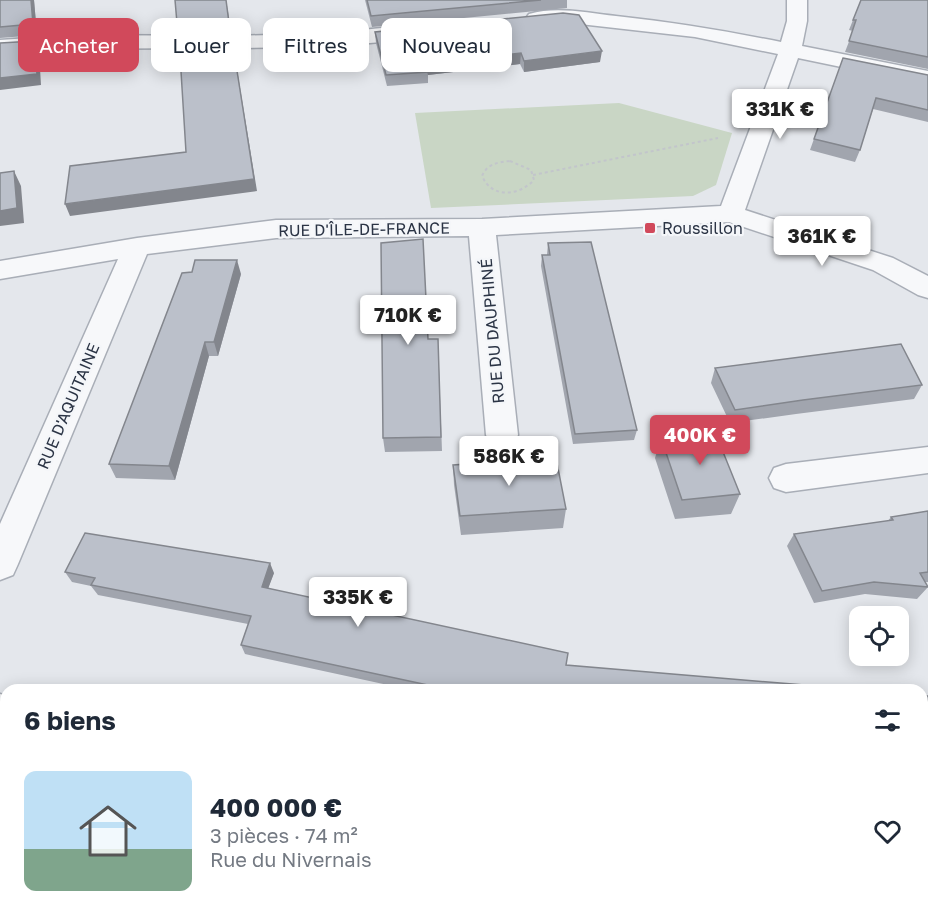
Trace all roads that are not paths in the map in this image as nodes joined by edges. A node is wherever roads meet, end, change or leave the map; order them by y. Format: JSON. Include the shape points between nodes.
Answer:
{"nodes":[{"id":1,"x":797,"y":0,"type":"edge"},
{"id":2,"x":560,"y":8,"type":"edge"},
{"id":3,"x":520,"y":19,"type":"edge"},
{"id":4,"x":381,"y":34,"type":"edge"},
{"id":5,"x":0,"y":46,"type":"edge"},
{"id":6,"x":790,"y":51,"type":"junction"},
{"id":7,"x":928,"y":78,"type":"edge"},
{"id":8,"x":731,"y":214,"type":"junction"},
{"id":9,"x":482,"y":228,"type":"junction"},
{"id":10,"x":137,"y":247,"type":"junction"},
{"id":11,"x":0,"y":270,"type":"edge"},
{"id":12,"x":928,"y":288,"type":"edge"},
{"id":13,"x":502,"y":435,"type":"dead end"},
{"id":14,"x":928,"y":460,"type":"edge"},
{"id":15,"x":786,"y":478,"type":"dead end"},
{"id":16,"x":0,"y":564,"type":"edge"}],
"edges":[{"from":1,"to":6,"type":"street"},
{"from":2,"to":3,"type":"street"},
{"from":2,"to":6,"type":"street"},
{"from":4,"to":5,"type":"street","via":[[333,39],[73,41]]},
{"from":6,"to":7,"type":"street"},
{"from":6,"to":8,"type":"street"},
{"from":8,"to":9,"type":"street","name":"RUE D'ÎLE-DE-FRANCE"},
{"from":8,"to":12,"type":"street","via":[[883,264]]},
{"from":9,"to":10,"type":"street","name":"RUE D'ÎLE-DE-FRANCE","via":[[276,230]]},
{"from":9,"to":13,"type":"street","name":"RUE DU DAUPHINÉ"},
{"from":10,"to":11,"type":"street","name":"RUE D'ÎLE-DE-FRANCE"},
{"from":10,"to":16,"type":"street","name":"RUE D'AQUITAINE"},
{"from":14,"to":15,"type":"street"}]}
